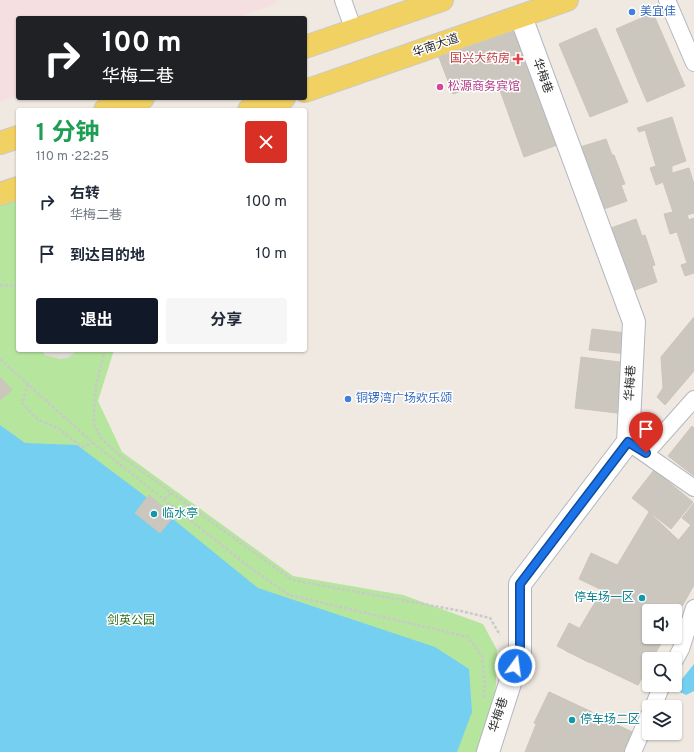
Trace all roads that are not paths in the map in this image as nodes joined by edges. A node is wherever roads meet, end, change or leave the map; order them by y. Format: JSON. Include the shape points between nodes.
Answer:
{"nodes":[{"id":1,"x":344,"y":0,"type":"edge"},
{"id":2,"x":442,"y":0,"type":"edge"},
{"id":3,"x":567,"y":0,"type":"edge"},
{"id":4,"x":667,"y":0,"type":"edge"},
{"id":5,"x":521,"y":17,"type":"junction"},
{"id":6,"x":354,"y":31,"type":"junction"},
{"id":7,"x":307,"y":46,"type":"edge"},
{"id":8,"x":694,"y":63,"type":"edge"},
{"id":9,"x":307,"y":90,"type":"edge"},
{"id":10,"x":137,"y":100,"type":"edge"},
{"id":11,"x":276,"y":100,"type":"edge"},
{"id":12,"x":256,"y":105,"type":"edge"},
{"id":13,"x":111,"y":108,"type":"edge"},
{"id":14,"x":16,"y":139,"type":"edge"},
{"id":15,"x":0,"y":143,"type":"edge"},
{"id":16,"x":16,"y":189,"type":"edge"},
{"id":17,"x":0,"y":194,"type":"edge"},
{"id":18,"x":694,"y":399,"type":"edge"},
{"id":19,"x":637,"y":447,"type":"junction"},
{"id":20,"x":694,"y":488,"type":"edge"},
{"id":21,"x":694,"y":608,"type":"edge"},
{"id":22,"x":679,"y":652,"type":"edge"},
{"id":23,"x":642,"y":731,"type":"edge"},
{"id":24,"x":488,"y":752,"type":"edge"},
{"id":25,"x":633,"y":752,"type":"edge"}],
"edges":[{"from":1,"to":6,"type":"street"},
{"from":2,"to":6,"type":"main road"},
{"from":3,"to":5,"type":"main road","name":"华南大道"},
{"from":4,"to":8,"type":"street"},
{"from":5,"to":9,"type":"main road","name":"华南大道"},
{"from":5,"to":19,"type":"street","name":"华梅巷","via":[[634,322]]},
{"from":6,"to":7,"type":"main road"},
{"from":10,"to":13,"type":"main road"},
{"from":11,"to":12,"type":"main road"},
{"from":14,"to":15,"type":"main road"},
{"from":16,"to":17,"type":"main road"},
{"from":18,"to":19,"type":"street"},
{"from":19,"to":20,"type":"street"},
{"from":19,"to":24,"type":"street","name":"华梅巷","via":[[520,584],[520,652]]},
{"from":21,"to":22,"type":"street"},
{"from":23,"to":25,"type":"street"}]}
